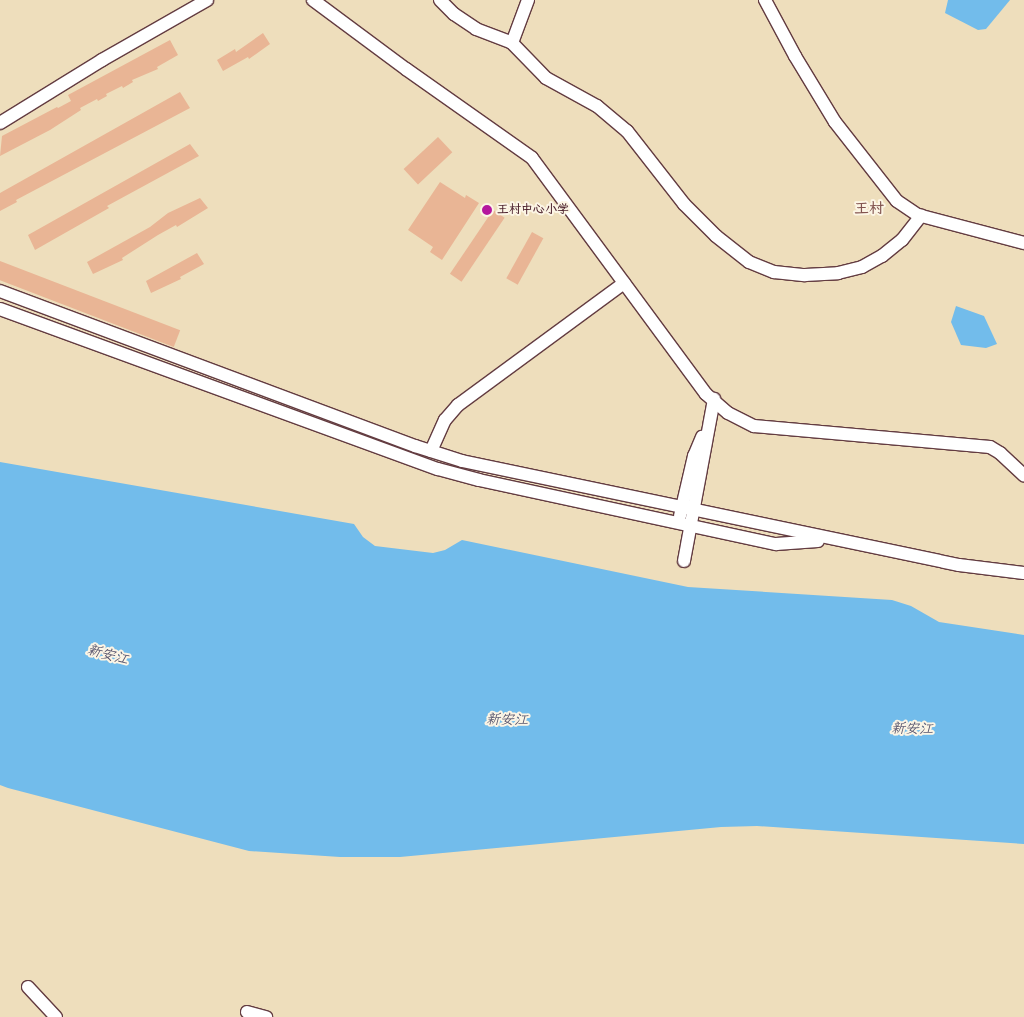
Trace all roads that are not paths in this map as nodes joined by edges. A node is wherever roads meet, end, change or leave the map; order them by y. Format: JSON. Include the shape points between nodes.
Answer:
{"nodes":[{"id":1,"x":207,"y":0,"type":"edge"},
{"id":2,"x":314,"y":0,"type":"edge"},
{"id":3,"x":440,"y":0,"type":"edge"},
{"id":4,"x":528,"y":0,"type":"edge"},
{"id":5,"x":765,"y":0,"type":"edge"},
{"id":6,"x":512,"y":43,"type":"junction"},
{"id":7,"x":0,"y":123,"type":"edge"},
{"id":8,"x":921,"y":216,"type":"junction"},
{"id":9,"x":1024,"y":243,"type":"edge"},
{"id":10,"x":624,"y":283,"type":"junction"},
{"id":11,"x":0,"y":292,"type":"edge"},
{"id":12,"x":0,"y":309,"type":"edge"},
{"id":13,"x":716,"y":402,"type":"junction"},
{"id":14,"x":431,"y":451,"type":"junction"},
{"id":15,"x":1024,"y":475,"type":"edge"},
{"id":16,"x":681,"y":508,"type":"junction"},
{"id":17,"x":678,"y":523,"type":"junction"},
{"id":18,"x":838,"y":539,"type":"junction"},
{"id":19,"x":684,"y":561,"type":"dead end"},
{"id":20,"x":1024,"y":573,"type":"edge"},
{"id":21,"x":28,"y":987,"type":"dead end"},
{"id":22,"x":247,"y":1012,"type":"dead end"},
{"id":23,"x":56,"y":1017,"type":"edge"},
{"id":24,"x":266,"y":1017,"type":"edge"}],
"edges":[{"from":1,"to":7,"type":"street"},
{"from":2,"to":10,"type":"street","via":[[526,152]]},
{"from":3,"to":6,"type":"street","via":[[476,29]]},
{"from":4,"to":6,"type":"street"},
{"from":5,"to":8,"type":"street","via":[[845,137],[891,194]]},
{"from":6,"to":8,"type":"street","via":[[546,78],[597,106],[626,130],[684,204],[716,236],[749,262],[774,272],[805,275],[838,273],[862,267],[902,240]]},
{"from":8,"to":9,"type":"street"},
{"from":10,"to":13,"type":"street","via":[[706,394]]},
{"from":10,"to":14,"type":"street","via":[[458,405],[444,420]]},
{"from":11,"to":14,"type":"street"},
{"from":12,"to":17,"type":"street","via":[[438,470]]},
{"from":13,"to":15,"type":"street","via":[[736,418],[754,426],[990,448]]},
{"from":13,"to":16,"type":"street","via":[[694,456]]},
{"from":13,"to":19,"type":"street"},
{"from":14,"to":16,"type":"street","via":[[483,466]]},
{"from":16,"to":17,"type":"street"},
{"from":16,"to":18,"type":"street"},
{"from":17,"to":18,"type":"street","via":[[776,544]]},
{"from":18,"to":20,"type":"street","via":[[958,565]]},
{"from":21,"to":23,"type":"street"},
{"from":22,"to":24,"type":"street"}]}
